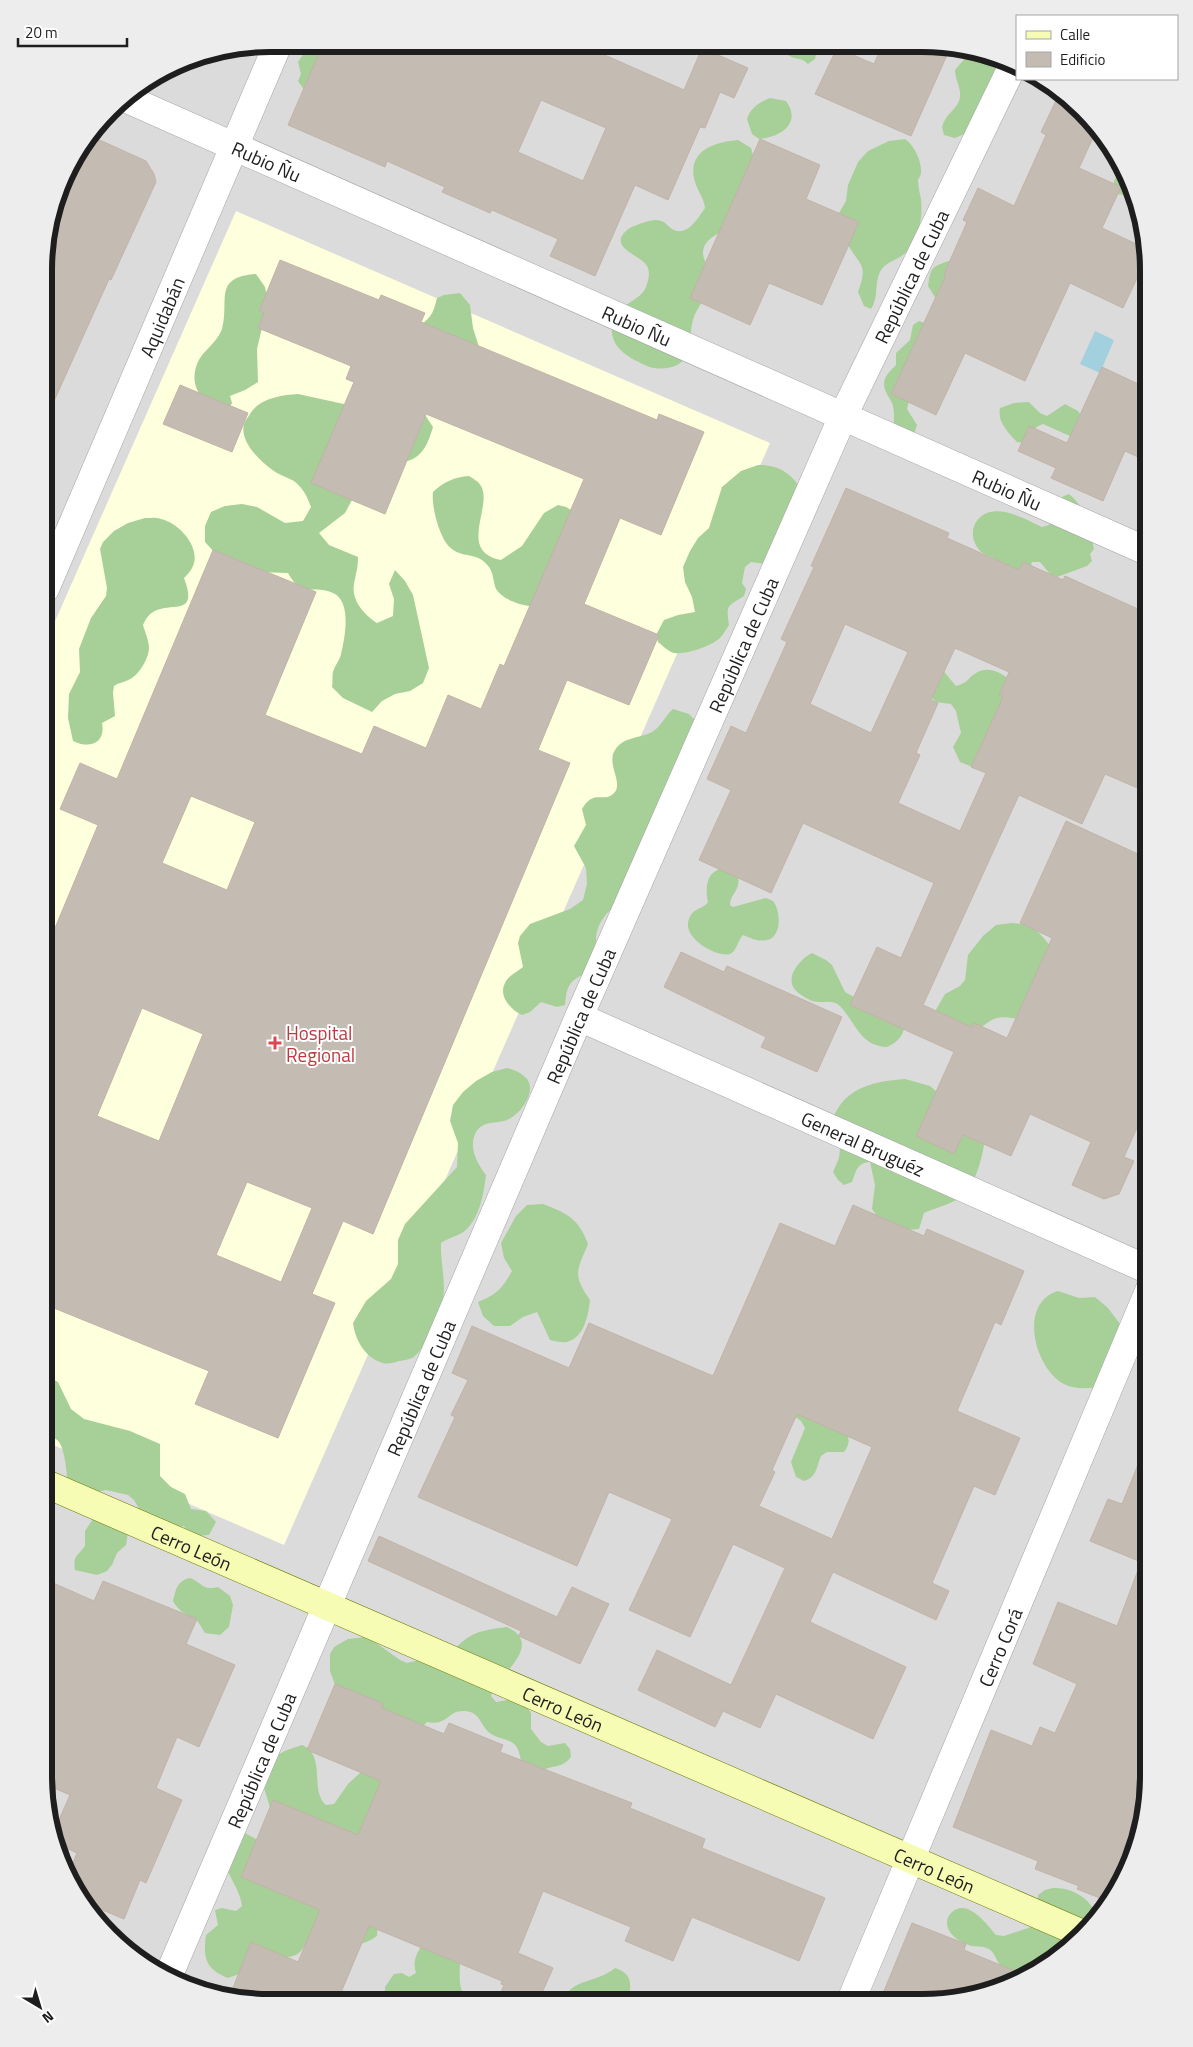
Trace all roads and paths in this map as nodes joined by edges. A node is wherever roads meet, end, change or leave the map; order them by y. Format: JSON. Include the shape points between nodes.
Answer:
{"nodes":[{"id":1,"x":275,"y":52,"type":"edge"},
{"id":2,"x":1011,"y":71,"type":"edge"},
{"id":3,"x":133,"y":101,"type":"edge"},
{"id":4,"x":235,"y":147,"type":"junction"},
{"id":5,"x":843,"y":416,"type":"junction"},
{"id":6,"x":1140,"y":548,"type":"edge"},
{"id":7,"x":52,"y":573,"type":"edge"},
{"id":8,"x":579,"y":1017,"type":"junction"},
{"id":9,"x":1140,"y":1266,"type":"edge"},
{"id":10,"x":1140,"y":1313,"type":"edge"},
{"id":11,"x":52,"y":1486,"type":"edge"},
{"id":12,"x":326,"y":1606,"type":"junction"},
{"id":13,"x":912,"y":1859,"type":"junction"},
{"id":14,"x":1077,"y":1931,"type":"edge"},
{"id":15,"x":171,"y":1970,"type":"edge"},
{"id":16,"x":854,"y":1994,"type":"edge"}],
"edges":[{"from":1,"to":4,"type":"street","name":"Aquidabán"},
{"from":2,"to":5,"type":"street","name":"República de Cuba"},
{"from":3,"to":4,"type":"street","name":"Rubio Ñu"},
{"from":4,"to":5,"type":"street","name":"Rubio Ñu"},
{"from":4,"to":7,"type":"street","name":"Aquidabán"},
{"from":5,"to":6,"type":"street","name":"Rubio Ñu"},
{"from":5,"to":8,"type":"street","name":"República de Cuba"},
{"from":8,"to":9,"type":"street","name":"General Bruguéz"},
{"from":8,"to":12,"type":"street","name":"República de Cuba"},
{"from":10,"to":13,"type":"street","name":"Cerro Corá"},
{"from":11,"to":12,"type":"street","name":"Cerro León"},
{"from":12,"to":13,"type":"street","name":"Cerro León"},
{"from":12,"to":15,"type":"street","name":"República de Cuba"},
{"from":13,"to":14,"type":"street","name":"Cerro León"},
{"from":13,"to":16,"type":"street","name":"Cerro Corá"}]}
